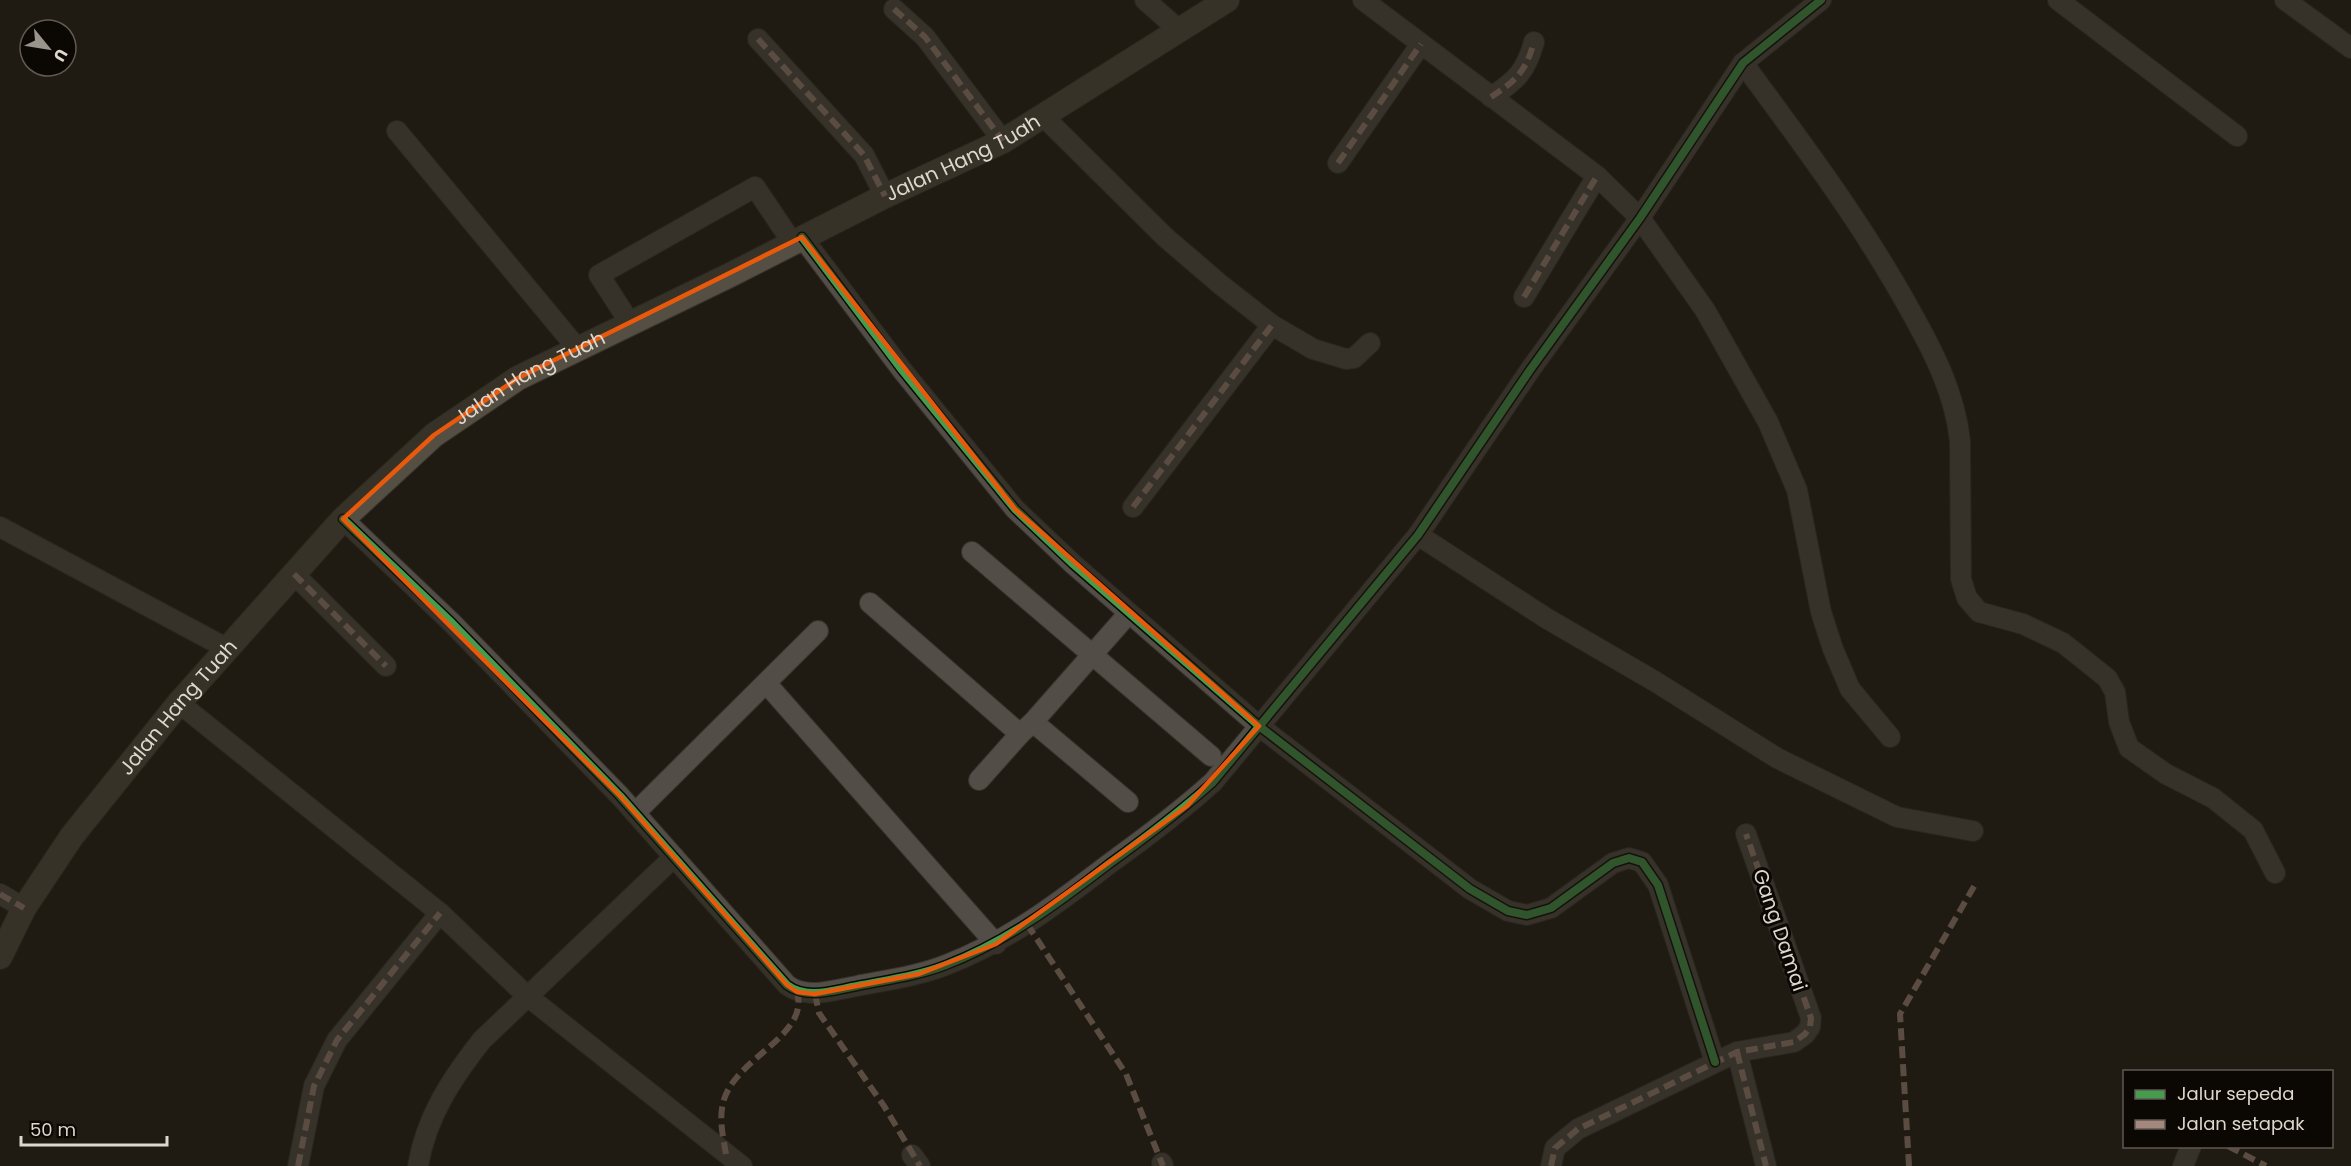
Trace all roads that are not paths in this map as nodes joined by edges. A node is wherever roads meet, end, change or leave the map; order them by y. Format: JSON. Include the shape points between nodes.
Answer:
{"nodes":[{"id":1,"x":1144,"y":0,"type":"edge"},
{"id":2,"x":1227,"y":0,"type":"edge"},
{"id":3,"x":1363,"y":0,"type":"edge"},
{"id":4,"x":2058,"y":0,"type":"edge"},
{"id":5,"x":2285,"y":0,"type":"edge"},
{"id":6,"x":1817,"y":1,"type":"edge"},
{"id":7,"x":894,"y":9,"type":"dead end"},
{"id":8,"x":1179,"y":30,"type":"junction"},
{"id":9,"x":758,"y":39,"type":"dead end"},
{"id":10,"x":1534,"y":42,"type":"dead end"},
{"id":11,"x":1421,"y":44,"type":"junction"},
{"id":12,"x":2351,"y":48,"type":"edge"},
{"id":13,"x":1743,"y":63,"type":"junction"},
{"id":14,"x":1491,"y":97,"type":"junction"},
{"id":15,"x":1043,"y":116,"type":"junction"},
{"id":16,"x":397,"y":131,"type":"dead end"},
{"id":17,"x":2237,"y":136,"type":"dead end"},
{"id":18,"x":1003,"y":141,"type":"junction"},
{"id":19,"x":1338,"y":163,"type":"dead end"},
{"id":20,"x":1597,"y":176,"type":"junction"},
{"id":21,"x":885,"y":196,"type":"junction"},
{"id":22,"x":1640,"y":218,"type":"junction"},
{"id":23,"x":797,"y":240,"type":"junction"},
{"id":24,"x":1524,"y":297,"type":"dead end"},
{"id":25,"x":630,"y":323,"type":"junction"},
{"id":26,"x":1272,"y":325,"type":"junction"},
{"id":27,"x":1370,"y":343,"type":"dead end"},
{"id":28,"x":577,"y":348,"type":"junction"},
{"id":29,"x":1133,"y":507,"type":"dead end"},
{"id":30,"x":343,"y":519,"type":"junction"},
{"id":31,"x":0,"y":527,"type":"edge"},
{"id":32,"x":1418,"y":535,"type":"junction"},
{"id":33,"x":972,"y":552,"type":"dead end"},
{"id":34,"x":294,"y":574,"type":"junction"},
{"id":35,"x":870,"y":603,"type":"dead end"},
{"id":36,"x":1129,"y":613,"type":"junction"},
{"id":37,"x":818,"y":631,"type":"dead end"},
{"id":38,"x":228,"y":649,"type":"junction"},
{"id":39,"x":1092,"y":655,"type":"junction"},
{"id":40,"x":386,"y":666,"type":"dead end"},
{"id":41,"x":766,"y":683,"type":"junction"},
{"id":42,"x":179,"y":703,"type":"junction"},
{"id":43,"x":1259,"y":726,"type":"junction"},
{"id":44,"x":1027,"y":728,"type":"junction"},
{"id":45,"x":1890,"y":737,"type":"dead end"},
{"id":46,"x":1211,"y":756,"type":"dead end"},
{"id":47,"x":979,"y":780,"type":"dead end"},
{"id":48,"x":1128,"y":802,"type":"dead end"},
{"id":49,"x":635,"y":813,"type":"junction"},
{"id":50,"x":1972,"y":831,"type":"dead end"},
{"id":51,"x":1746,"y":834,"type":"dead end"},
{"id":52,"x":674,"y":857,"type":"junction"},
{"id":53,"x":2275,"y":873,"type":"dead end"},
{"id":54,"x":0,"y":894,"type":"edge"},
{"id":55,"x":24,"y":908,"type":"junction"},
{"id":56,"x":440,"y":913,"type":"junction"},
{"id":57,"x":996,"y":944,"type":"junction"},
{"id":58,"x":0,"y":957,"type":"edge"},
{"id":59,"x":526,"y":995,"type":"junction"},
{"id":60,"x":1737,"y":1052,"type":"junction"},
{"id":61,"x":1715,"y":1062,"type":"junction"},
{"id":62,"x":2190,"y":1148,"type":"edge"},
{"id":63,"x":297,"y":1166,"type":"edge"},
{"id":64,"x":418,"y":1166,"type":"edge"},
{"id":65,"x":742,"y":1166,"type":"edge"},
{"id":66,"x":1551,"y":1166,"type":"edge"},
{"id":67,"x":1766,"y":1166,"type":"edge"},
{"id":68,"x":2183,"y":1166,"type":"edge"}],
"edges":[{"from":1,"to":8,"type":"street"},
{"from":2,"to":8,"type":"main road","name":"Jalan Hang Tuah"},
{"from":3,"to":11,"type":"street"},
{"from":4,"to":17,"type":"street"},
{"from":5,"to":12,"type":"street"},
{"from":6,"to":13,"type":"street"},
{"from":7,"to":18,"type":"street","via":[[925,37]]},
{"from":8,"to":15,"type":"main road","name":"Jalan Hang Tuah"},
{"from":9,"to":21,"type":"street","via":[[864,155]]},
{"from":10,"to":14,"type":"street","via":[[1529,61],[1519,76]]},
{"from":11,"to":14,"type":"street"},
{"from":11,"to":19,"type":"street"},
{"from":13,"to":22,"type":"street"},
{"from":13,"to":53,"type":"street","via":[[1885,263],[1947,382],[1960,441],[1961,579],[1967,598],[1979,612],[2023,624],[2062,643],[2107,678],[2115,692],[2119,722],[2129,748],[2166,774],[2213,798],[2253,830]]},
{"from":14,"to":20,"type":"street"},
{"from":15,"to":18,"type":"main road","name":"Jalan Hang Tuah"},
{"from":15,"to":26,"type":"street","via":[[1165,237]]},
{"from":16,"to":28,"type":"street"},
{"from":18,"to":21,"type":"main road","name":"Jalan Hang Tuah"},
{"from":20,"to":22,"type":"street"},
{"from":20,"to":24,"type":"street"},
{"from":21,"to":23,"type":"main road","name":"Jalan Hang Tuah"},
{"from":22,"to":32,"type":"street"},
{"from":22,"to":45,"type":"street","via":[[1705,310],[1768,422],[1797,490],[1821,612],[1833,649],[1850,688]]},
{"from":23,"to":25,"type":"main road","name":"Jalan Hang Tuah"},
{"from":23,"to":25,"type":"street","via":[[755,187],[599,275]]},
{"from":23,"to":36,"type":"street","via":[[1015,509]]},
{"from":25,"to":28,"type":"main road","name":"Jalan Hang Tuah"},
{"from":26,"to":27,"type":"street","via":[[1313,349],[1346,359],[1354,358]]},
{"from":26,"to":29,"type":"street"},
{"from":28,"to":30,"type":"main road","name":"Jalan Hang Tuah","via":[[518,378],[434,435]]},
{"from":30,"to":34,"type":"main road","name":"Jalan Hang Tuah"},
{"from":30,"to":49,"type":"street","via":[[452,623]]},
{"from":31,"to":38,"type":"street"},
{"from":32,"to":43,"type":"street"},
{"from":32,"to":50,"type":"street","via":[[1777,758],[1897,817]]},
{"from":33,"to":39,"type":"street"},
{"from":34,"to":38,"type":"main road","name":"Jalan Hang Tuah"},
{"from":34,"to":40,"type":"street"},
{"from":35,"to":44,"type":"street"},
{"from":36,"to":39,"type":"street"},
{"from":36,"to":43,"type":"street"},
{"from":37,"to":41,"type":"street"},
{"from":38,"to":42,"type":"main road","name":"Jalan Hang Tuah"},
{"from":39,"to":44,"type":"street"},
{"from":39,"to":46,"type":"street"},
{"from":41,"to":49,"type":"street"},
{"from":41,"to":57,"type":"street"},
{"from":42,"to":55,"type":"main road","name":"Jalan Hang Tuah","via":[[72,836]]},
{"from":42,"to":56,"type":"street"},
{"from":43,"to":57,"type":"street","via":[[1213,782],[1187,806]]},
{"from":43,"to":61,"type":"street","via":[[1470,889],[1508,911],[1527,915],[1551,908],[1613,862],[1629,858],[1642,862],[1658,885]]},
{"from":44,"to":47,"type":"street"},
{"from":44,"to":48,"type":"street"},
{"from":49,"to":52,"type":"street"},
{"from":51,"to":60,"type":"street","name":"Gang Damai","via":[[1811,1018],[1810,1027],[1794,1042]]},
{"from":52,"to":57,"type":"street","via":[[797,993],[919,974]]},
{"from":52,"to":59,"type":"street"},
{"from":54,"to":55,"type":"street"},
{"from":55,"to":58,"type":"main road","name":"Jalan Hang Tuah"},
{"from":56,"to":59,"type":"street"},
{"from":56,"to":63,"type":"street","via":[[337,1040],[314,1086]]},
{"from":59,"to":64,"type":"street","via":[[482,1040],[450,1083],[427,1128]]},
{"from":59,"to":65,"type":"street"},
{"from":60,"to":61,"type":"street"},
{"from":60,"to":67,"type":"street"},
{"from":61,"to":66,"type":"street","via":[[1578,1129],[1555,1148]]},
{"from":62,"to":68,"type":"street"}]}
